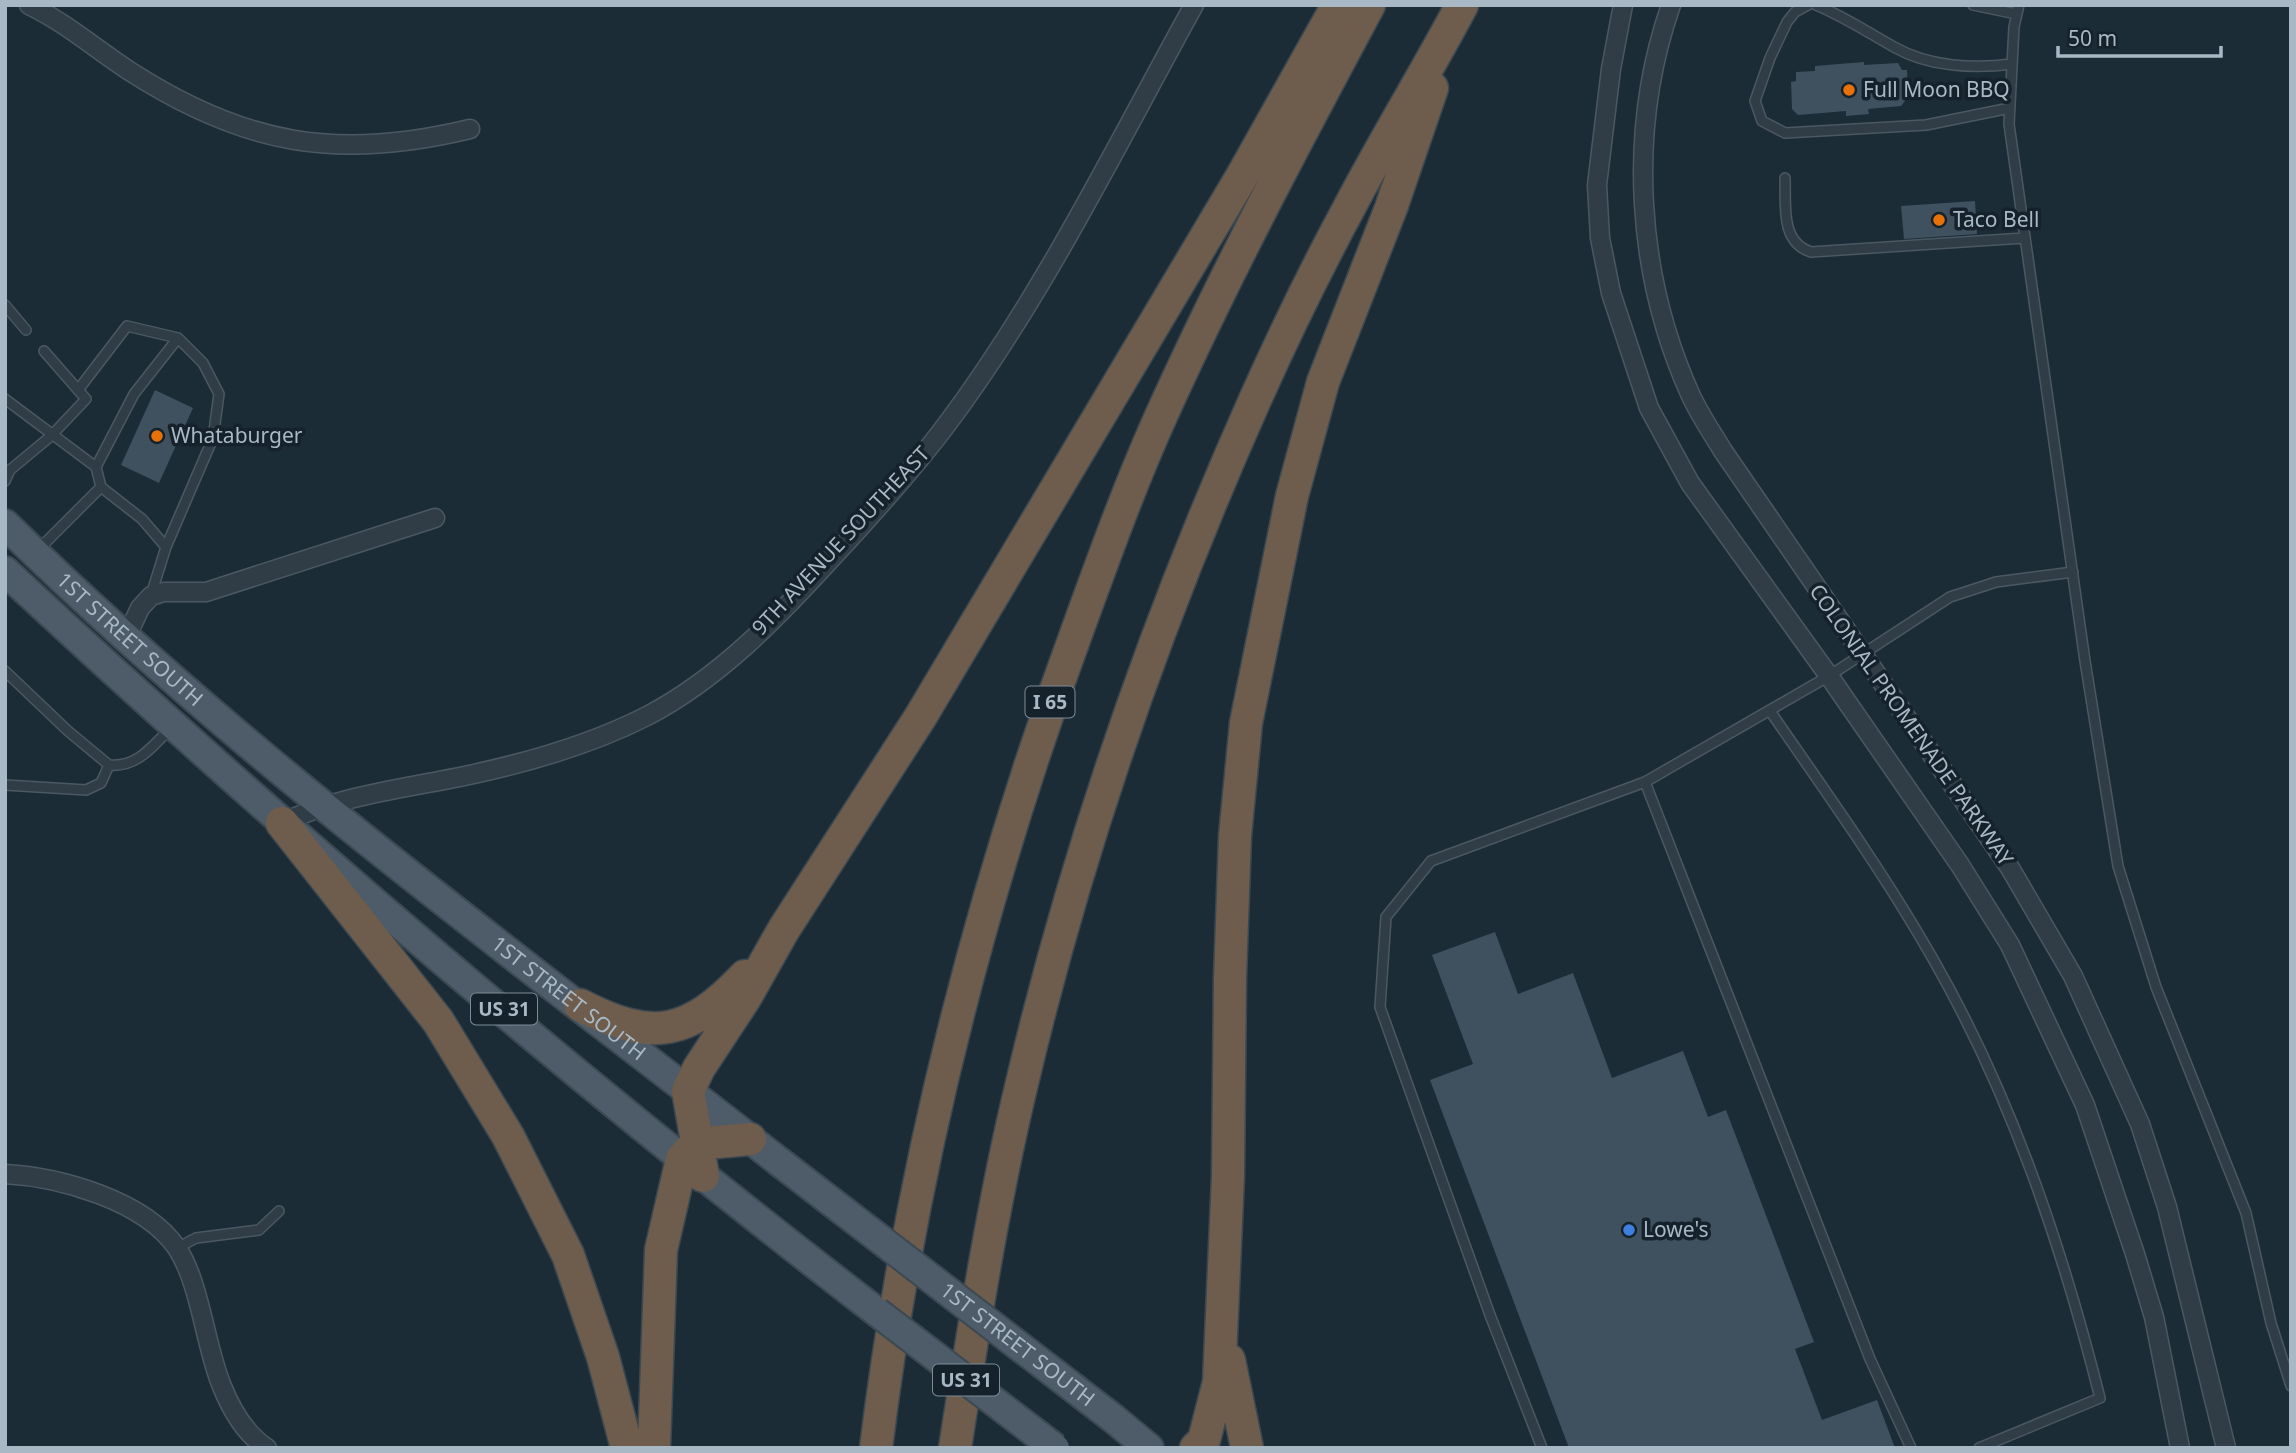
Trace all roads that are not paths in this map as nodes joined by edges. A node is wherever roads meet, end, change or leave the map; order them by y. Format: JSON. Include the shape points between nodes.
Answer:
{"nodes":[{"id":1,"x":29,"y":5,"type":"edge"},
{"id":2,"x":1194,"y":5,"type":"edge"},
{"id":3,"x":1338,"y":5,"type":"edge"},
{"id":4,"x":1368,"y":5,"type":"edge"},
{"id":5,"x":1623,"y":5,"type":"edge"},
{"id":6,"x":1671,"y":5,"type":"edge"},
{"id":7,"x":1808,"y":5,"type":"edge"},
{"id":8,"x":1816,"y":5,"type":"edge"},
{"id":9,"x":1973,"y":5,"type":"edge"},
{"id":10,"x":1460,"y":9,"type":"edge"},
{"id":11,"x":2018,"y":10,"type":"edge"},
{"id":12,"x":2012,"y":64,"type":"junction"},
{"id":13,"x":2010,"y":108,"type":"junction"},
{"id":14,"x":470,"y":129,"type":"dead end"},
{"id":15,"x":1785,"y":178,"type":"dead end"},
{"id":16,"x":2024,"y":238,"type":"junction"},
{"id":17,"x":5,"y":305,"type":"edge"},
{"id":18,"x":26,"y":330,"type":"dead end"},
{"id":19,"x":178,"y":338,"type":"junction"},
{"id":20,"x":44,"y":351,"type":"dead end"},
{"id":21,"x":78,"y":390,"type":"junction"},
{"id":22,"x":5,"y":399,"type":"edge"},
{"id":23,"x":51,"y":436,"type":"junction"},
{"id":24,"x":96,"y":467,"type":"junction"},
{"id":25,"x":5,"y":481,"type":"edge"},
{"id":26,"x":101,"y":486,"type":"junction"},
{"id":27,"x":435,"y":518,"type":"dead end"},
{"id":28,"x":5,"y":524,"type":"edge"},
{"id":29,"x":166,"y":547,"type":"junction"},
{"id":30,"x":35,"y":553,"type":"junction"},
{"id":31,"x":5,"y":571,"type":"edge"},
{"id":32,"x":2073,"y":572,"type":"junction"},
{"id":33,"x":151,"y":596,"type":"junction"},
{"id":34,"x":126,"y":638,"type":"junction"},
{"id":35,"x":1862,"y":655,"type":"junction"},
{"id":36,"x":5,"y":671,"type":"edge"},
{"id":37,"x":1829,"y":676,"type":"junction"},
{"id":38,"x":1770,"y":711,"type":"junction"},
{"id":39,"x":174,"y":725,"type":"junction"},
{"id":40,"x":109,"y":765,"type":"junction"},
{"id":41,"x":1645,"y":782,"type":"junction"},
{"id":42,"x":5,"y":785,"type":"edge"},
{"id":43,"x":322,"y":804,"type":"junction"},
{"id":44,"x":282,"y":822,"type":"junction"},
{"id":45,"x":777,"y":942,"type":"junction"},
{"id":46,"x":580,"y":1005,"type":"junction"},
{"id":47,"x":688,"y":1091,"type":"junction"},
{"id":48,"x":750,"y":1139,"type":"junction"},
{"id":49,"x":702,"y":1169,"type":"junction"},
{"id":50,"x":5,"y":1174,"type":"edge"},
{"id":51,"x":279,"y":1211,"type":"dead end"},
{"id":52,"x":177,"y":1248,"type":"junction"},
{"id":53,"x":1222,"y":1317,"type":"junction"},
{"id":54,"x":2291,"y":1386,"type":"edge"},
{"id":55,"x":267,"y":1448,"type":"edge"},
{"id":56,"x":626,"y":1448,"type":"edge"},
{"id":57,"x":653,"y":1448,"type":"edge"},
{"id":58,"x":876,"y":1448,"type":"edge"},
{"id":59,"x":955,"y":1448,"type":"edge"},
{"id":60,"x":1055,"y":1448,"type":"edge"},
{"id":61,"x":1149,"y":1448,"type":"edge"},
{"id":62,"x":1196,"y":1448,"type":"edge"},
{"id":63,"x":1247,"y":1448,"type":"edge"},
{"id":64,"x":1542,"y":1448,"type":"edge"},
{"id":65,"x":1911,"y":1448,"type":"edge"},
{"id":66,"x":1979,"y":1448,"type":"edge"},
{"id":67,"x":2180,"y":1448,"type":"edge"},
{"id":68,"x":2225,"y":1448,"type":"edge"}],
"edges":[{"from":1,"to":14,"type":"street","via":[[184,103],[286,141],[325,145],[387,142]]},
{"from":2,"to":43,"type":"street","name":"9TH AVENUE SOUTHEAST","via":[[1045,273],[948,423],[889,496],[769,623],[692,689],[605,735],[513,765]]},
{"from":3,"to":45,"type":"highway","via":[[1014,562]]},
{"from":4,"to":58,"type":"highway","number":"I 65","via":[[1266,197],[1157,425],[1049,706],[992,889],[938,1097],[916,1196]]},
{"from":5,"to":37,"type":"street","name":"COLONIAL PROMENADE PARKWAY","via":[[1597,185],[1600,238],[1622,331],[1649,408],[1690,482]]},
{"from":6,"to":35,"type":"street","name":"COLONIAL PROMENADE PARKWAY","via":[[1652,77],[1643,158],[1644,214],[1665,329],[1691,397],[1723,452]]},
{"from":7,"to":13,"type":"lane","via":[[1787,22],[1755,101],[1762,121],[1785,134],[1926,125]]},
{"from":8,"to":12,"type":"lane","via":[[1851,19],[1896,48],[1940,63],[1980,68]]},
{"from":9,"to":11,"type":"lane"},
{"from":10,"to":53,"type":"highway","via":[[1391,208],[1323,382],[1292,496],[1246,723],[1235,849]]},
{"from":10,"to":59,"type":"highway","via":[[1349,207],[1255,399],[1114,756],[1022,1083],[986,1254]]},
{"from":11,"to":12,"type":"lane"},
{"from":12,"to":13,"type":"lane"},
{"from":13,"to":16,"type":"lane"},
{"from":15,"to":16,"type":"lane","via":[[1788,231],[1796,244],[1811,252]]},
{"from":16,"to":32,"type":"lane"},
{"from":17,"to":18,"type":"lane"},
{"from":19,"to":21,"type":"lane","via":[[127,326]]},
{"from":19,"to":24,"type":"lane","via":[[134,394]]},
{"from":19,"to":29,"type":"lane","via":[[203,363],[219,394],[213,438]]},
{"from":20,"to":21,"type":"lane"},
{"from":21,"to":23,"type":"lane","via":[[86,399]]},
{"from":22,"to":23,"type":"lane"},
{"from":23,"to":24,"type":"lane"},
{"from":23,"to":25,"type":"lane","via":[[10,470]]},
{"from":24,"to":26,"type":"lane"},
{"from":26,"to":29,"type":"lane","via":[[142,519]]},
{"from":26,"to":30,"type":"lane"},
{"from":27,"to":33,"type":"street","via":[[206,592]]},
{"from":28,"to":30,"type":"main road","name":"1ST STREET SOUTH","number":"US 31"},
{"from":29,"to":33,"type":"lane"},
{"from":30,"to":34,"type":"main road","name":"1ST STREET SOUTH","number":"US 31"},
{"from":31,"to":39,"type":"main road","name":"1ST STREET SOUTH","number":"US 31"},
{"from":32,"to":35,"type":"lane","via":[[1996,582],[1950,597]]},
{"from":32,"to":54,"type":"lane","via":[[2118,866],[2156,987],[2246,1213],[2271,1324]]},
{"from":33,"to":34,"type":"street"},
{"from":34,"to":43,"type":"main road","name":"1ST STREET SOUTH","number":"US 31"},
{"from":35,"to":37,"type":"lane"},
{"from":35,"to":68,"type":"street","name":"COLONIAL PROMENADE PARKWAY","via":[[2010,868],[2085,1001],[2140,1124],[2167,1207]]},
{"from":36,"to":40,"type":"lane"},
{"from":37,"to":38,"type":"lane"},
{"from":37,"to":67,"type":"street","name":"COLONIAL PROMENADE PARKWAY","via":[[2010,945],[2063,1054],[2085,1105],[2154,1317]]},
{"from":38,"to":41,"type":"lane"},
{"from":38,"to":66,"type":"lane","via":[[1933,959],[2008,1109],[2076,1301],[2100,1398]]},
{"from":39,"to":40,"type":"lane","via":[[140,759]]},
{"from":39,"to":44,"type":"main road","name":"1ST STREET SOUTH","number":"US 31"},
{"from":40,"to":42,"type":"lane","via":[[95,788]]},
{"from":41,"to":64,"type":"lane","via":[[1431,861],[1386,916],[1380,1007]]},
{"from":41,"to":65,"type":"lane","via":[[1866,1348]]},
{"from":43,"to":44,"type":"street","name":"9TH AVENUE SOUTHEAST"},
{"from":43,"to":46,"type":"main road","name":"1ST STREET SOUTH","number":"US 31"},
{"from":44,"to":49,"type":"main road","name":"1ST STREET SOUTH","number":"US 31"},
{"from":44,"to":56,"type":"highway","via":[[439,1021],[508,1136],[568,1255],[603,1357]]},
{"from":45,"to":46,"type":"highway","via":[[729,993],[688,1022],[654,1028],[615,1023]]},
{"from":45,"to":47,"type":"highway"},
{"from":46,"to":47,"type":"main road","name":"1ST STREET SOUTH","number":"US 31"},
{"from":47,"to":48,"type":"main road","name":"1ST STREET SOUTH","number":"US 31"},
{"from":47,"to":49,"type":"highway"},
{"from":48,"to":49,"type":"highway"},
{"from":48,"to":61,"type":"main road","name":"1ST STREET SOUTH","number":"US 31","bridge":true},
{"from":49,"to":57,"type":"highway","via":[[661,1250]]},
{"from":49,"to":60,"type":"main road","name":"1ST STREET SOUTH","number":"US 31","bridge":true},
{"from":50,"to":52,"type":"street","via":[[50,1178],[96,1192],[145,1219]]},
{"from":51,"to":52,"type":"lane","via":[[259,1230],[196,1238]]},
{"from":52,"to":55,"type":"street","via":[[228,1402]]},
{"from":53,"to":62,"type":"highway","via":[[1219,1382],[1204,1440]]},
{"from":53,"to":63,"type":"highway"}]}
